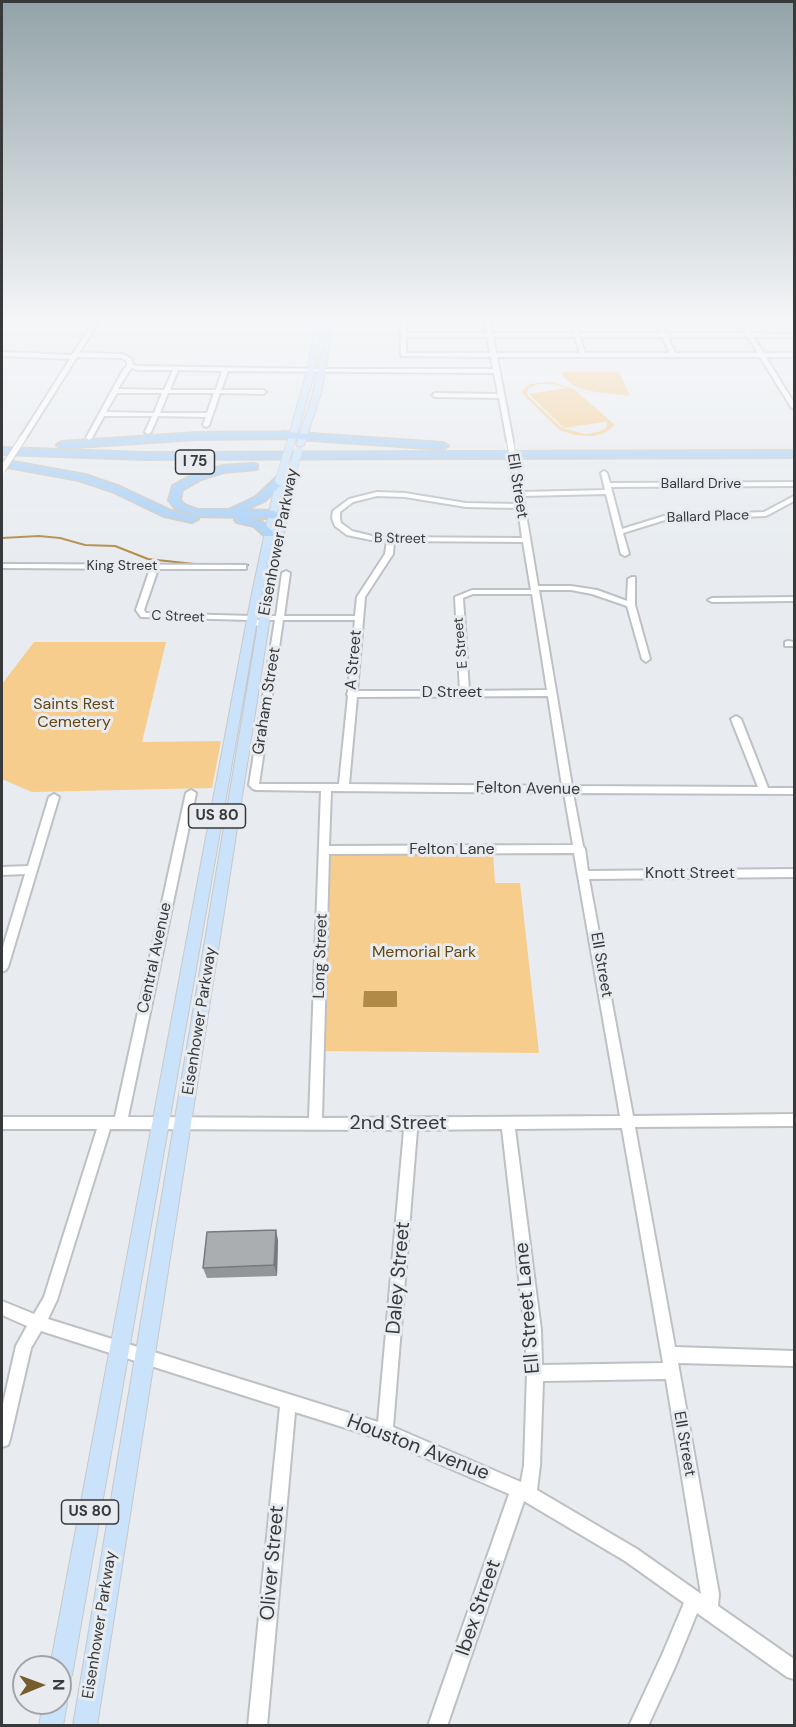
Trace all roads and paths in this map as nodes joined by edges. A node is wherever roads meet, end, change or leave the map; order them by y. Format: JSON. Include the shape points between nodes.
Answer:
{"nodes":[{"id":1,"x":46,"y":402,"type":"edge"},
{"id":2,"x":109,"y":402,"type":"edge"},
{"id":3,"x":161,"y":402,"type":"edge"},
{"id":4,"x":214,"y":402,"type":"edge"},
{"id":5,"x":306,"y":402,"type":"edge"},
{"id":6,"x":310,"y":402,"type":"edge"},
{"id":7,"x":503,"y":402,"type":"edge"},
{"id":8,"x":102,"y":414,"type":"junction"},
{"id":9,"x":155,"y":415,"type":"junction"},
{"id":10,"x":209,"y":415,"type":"junction"},
{"id":11,"x":302,"y":424,"type":"junction"},
{"id":12,"x":206,"y":425,"type":"dead end"},
{"id":13,"x":147,"y":432,"type":"dead end"},
{"id":14,"x":266,"y":435,"type":"junction"},
{"id":15,"x":326,"y":437,"type":"junction"},
{"id":16,"x":89,"y":438,"type":"dead end"},
{"id":17,"x":296,"y":440,"type":"junction"},
{"id":18,"x":2,"y":447,"type":"edge"},
{"id":19,"x":2,"y":452,"type":"edge"},
{"id":20,"x":795,"y":454,"type":"edge"},
{"id":21,"x":603,"y":455,"type":"junction"},
{"id":22,"x":2,"y":457,"type":"edge"},
{"id":23,"x":795,"y":460,"type":"edge"},
{"id":24,"x":389,"y":462,"type":"junction"},
{"id":25,"x":2,"y":463,"type":"edge"},
{"id":26,"x":2,"y":470,"type":"edge"},
{"id":27,"x":604,"y":473,"type":"dead end"},
{"id":28,"x":285,"y":479,"type":"junction"},
{"id":29,"x":795,"y":484,"type":"edge"},
{"id":30,"x":608,"y":488,"type":"junction"},
{"id":31,"x":518,"y":494,"type":"junction"},
{"id":32,"x":795,"y":498,"type":"edge"},
{"id":33,"x":520,"y":506,"type":"junction"},
{"id":34,"x":221,"y":514,"type":"junction"},
{"id":35,"x":276,"y":517,"type":"junction"},
{"id":36,"x":241,"y":520,"type":"junction"},
{"id":37,"x":620,"y":532,"type":"junction"},
{"id":38,"x":269,"y":534,"type":"junction"},
{"id":39,"x":391,"y":540,"type":"junction"},
{"id":40,"x":525,"y":540,"type":"junction"},
{"id":41,"x":625,"y":554,"type":"dead end"},
{"id":42,"x":2,"y":566,"type":"edge"},
{"id":43,"x":155,"y":566,"type":"junction"},
{"id":44,"x":243,"y":567,"type":"dead end"},
{"id":45,"x":286,"y":573,"type":"dead end"},
{"id":46,"x":632,"y":579,"type":"dead end"},
{"id":47,"x":534,"y":590,"type":"junction"},
{"id":48,"x":795,"y":599,"type":"edge"},
{"id":49,"x":712,"y":600,"type":"dead end"},
{"id":50,"x":632,"y":605,"type":"junction"},
{"id":51,"x":258,"y":618,"type":"junction"},
{"id":52,"x":279,"y":618,"type":"junction"},
{"id":53,"x":358,"y":618,"type":"junction"},
{"id":54,"x":646,"y":659,"type":"dead end"},
{"id":55,"x":465,"y":693,"type":"junction"},
{"id":56,"x":552,"y":693,"type":"junction"},
{"id":57,"x":351,"y":694,"type":"junction"},
{"id":58,"x":736,"y":719,"type":"dead end"},
{"id":59,"x":327,"y":788,"type":"junction"},
{"id":60,"x":344,"y":788,"type":"junction"},
{"id":61,"x":261,"y":789,"type":"joint"},
{"id":62,"x":568,"y":789,"type":"junction"},
{"id":63,"x":764,"y":791,"type":"junction"},
{"id":64,"x":795,"y":791,"type":"edge"},
{"id":65,"x":191,"y":793,"type":"dead end"},
{"id":66,"x":54,"y":797,"type":"dead end"},
{"id":67,"x":580,"y":849,"type":"junction"},
{"id":68,"x":324,"y":850,"type":"junction"},
{"id":69,"x":31,"y":870,"type":"junction"},
{"id":70,"x":2,"y":871,"type":"edge"},
{"id":71,"x":795,"y":873,"type":"edge"},
{"id":72,"x":585,"y":875,"type":"junction"},
{"id":73,"x":2,"y":967,"type":"edge"},
{"id":74,"x":795,"y":1120,"type":"edge"},
{"id":75,"x":628,"y":1121,"type":"junction"},
{"id":76,"x":2,"y":1123,"type":"edge"},
{"id":77,"x":112,"y":1123,"type":"junction"},
{"id":78,"x":160,"y":1123,"type":"junction"},
{"id":79,"x":183,"y":1123,"type":"junction"},
{"id":80,"x":508,"y":1123,"type":"junction"},
{"id":81,"x":315,"y":1124,"type":"junction"},
{"id":82,"x":411,"y":1124,"type":"junction"},
{"id":83,"x":2,"y":1308,"type":"edge"},
{"id":84,"x":38,"y":1323,"type":"junction"},
{"id":85,"x":120,"y":1348,"type":"junction"},
{"id":86,"x":144,"y":1355,"type":"junction"},
{"id":87,"x":795,"y":1358,"type":"edge"},
{"id":88,"x":670,"y":1363,"type":"junction"},
{"id":89,"x":535,"y":1372,"type":"junction"},
{"id":90,"x":288,"y":1401,"type":"junction"},
{"id":91,"x":385,"y":1432,"type":"junction"},
{"id":92,"x":2,"y":1439,"type":"edge"},
{"id":93,"x":524,"y":1492,"type":"junction"},
{"id":94,"x":694,"y":1599,"type":"junction"},
{"id":95,"x":710,"y":1610,"type":"junction"},
{"id":96,"x":64,"y":1655,"type":"edge"},
{"id":97,"x":795,"y":1670,"type":"edge"},
{"id":98,"x":85,"y":1725,"type":"edge"},
{"id":99,"x":257,"y":1725,"type":"edge"},
{"id":100,"x":437,"y":1725,"type":"edge"},
{"id":101,"x":638,"y":1725,"type":"edge"}],
"edges":[{"from":1,"to":26,"type":"street","bridge":true},
{"from":2,"to":8,"type":"street"},
{"from":3,"to":9,"type":"street"},
{"from":4,"to":10,"type":"street"},
{"from":5,"to":11,"type":"main road","name":"Eisenhower Parkway","number":"US 80"},
{"from":6,"to":11,"type":"main road","name":"Eisenhower Parkway","number":"US 80"},
{"from":7,"to":31,"type":"street","name":"Ell Street","bridge":true},
{"from":8,"to":9,"type":"street"},
{"from":8,"to":16,"type":"street"},
{"from":9,"to":10,"type":"street"},
{"from":9,"to":13,"type":"street"},
{"from":10,"to":12,"type":"street"},
{"from":11,"to":14,"type":"highway"},
{"from":11,"to":15,"type":"highway","via":[[312,433]]},
{"from":11,"to":17,"type":"main road","name":"Eisenhower Parkway","number":"US 80"},
{"from":14,"to":17,"type":"highway"},
{"from":14,"to":18,"type":"highway"},
{"from":15,"to":17,"type":"highway"},
{"from":15,"to":21,"type":"highway"},
{"from":17,"to":28,"type":"main road","name":"Eisenhower Parkway","number":"US 80","bridge":true},
{"from":19,"to":21,"type":"highway","number":"I 75","via":[[144,456]]},
{"from":20,"to":21,"type":"highway","number":"I 75"},
{"from":22,"to":24,"type":"highway","number":"I 75","via":[[142,462]]},
{"from":23,"to":24,"type":"highway","number":"I 75"},
{"from":24,"to":34,"type":"highway","via":[[231,468],[197,477],[174,492],[174,500],[185,510]]},
{"from":25,"to":36,"type":"highway","via":[[91,480],[182,517]]},
{"from":27,"to":30,"type":"street"},
{"from":28,"to":34,"type":"highway","via":[[256,502]]},
{"from":28,"to":35,"type":"main road","name":"Eisenhower Parkway","number":"US 80"},
{"from":29,"to":30,"type":"street","name":"Ballard Drive"},
{"from":30,"to":31,"type":"street","name":"Ballard Drive"},
{"from":30,"to":37,"type":"street"},
{"from":31,"to":33,"type":"street","name":"Ell Street"},
{"from":32,"to":37,"type":"street","name":"Ballard Place","via":[[766,514],[664,518]]},
{"from":33,"to":39,"type":"street","name":"B Street","via":[[466,505],[383,493],[358,497],[337,511],[338,524],[350,533]]},
{"from":33,"to":40,"type":"street","name":"Ell Street"},
{"from":34,"to":35,"type":"highway"},
{"from":35,"to":36,"type":"highway"},
{"from":35,"to":38,"type":"main road","name":"Eisenhower Parkway","number":"US 80"},
{"from":35,"to":51,"type":"main road","name":"Eisenhower Parkway","number":"US 80"},
{"from":36,"to":38,"type":"highway","via":[[258,524]]},
{"from":37,"to":41,"type":"street"},
{"from":38,"to":51,"type":"main road","name":"Eisenhower Parkway","number":"US 80"},
{"from":39,"to":40,"type":"street","name":"B Street"},
{"from":39,"to":53,"type":"street","name":"A Street","via":[[389,554],[361,597]]},
{"from":40,"to":47,"type":"street","name":"Ell Street"},
{"from":42,"to":43,"type":"street","name":"King Street"},
{"from":43,"to":44,"type":"street","name":"King Street"},
{"from":43,"to":51,"type":"street","name":"C Street","via":[[140,610],[144,615]]},
{"from":45,"to":52,"type":"street","name":"Graham Street"},
{"from":46,"to":50,"type":"street"},
{"from":47,"to":50,"type":"street","via":[[571,588]]},
{"from":47,"to":55,"type":"street","name":"E Street","via":[[472,592],[459,597]]},
{"from":47,"to":56,"type":"street","name":"Ell Street"},
{"from":48,"to":49,"type":"street"},
{"from":50,"to":54,"type":"street"},
{"from":51,"to":52,"type":"street","name":"C Street"},
{"from":51,"to":78,"type":"main road","name":"Eisenhower Parkway","number":"US 80"},
{"from":51,"to":79,"type":"main road","name":"Eisenhower Parkway","number":"US 80"},
{"from":52,"to":53,"type":"street","name":"C Street"},
{"from":52,"to":61,"type":"street","name":"Graham Street","via":[[254,785]]},
{"from":53,"to":57,"type":"street","name":"A Street"},
{"from":55,"to":56,"type":"street","name":"D Street"},
{"from":55,"to":57,"type":"street","name":"D Street"},
{"from":56,"to":62,"type":"street","name":"Ell Street"},
{"from":57,"to":60,"type":"street","name":"A Street"},
{"from":58,"to":63,"type":"street"},
{"from":59,"to":60,"type":"street","name":"Felton Avenue"},
{"from":59,"to":61,"type":"street","name":"Felton Avenue"},
{"from":59,"to":68,"type":"street","name":"Long Street"},
{"from":60,"to":62,"type":"street","name":"Felton Avenue"},
{"from":62,"to":63,"type":"street","name":"Felton Avenue"},
{"from":62,"to":67,"type":"street","name":"Ell Street"},
{"from":63,"to":64,"type":"street","name":"Felton Avenue"},
{"from":65,"to":77,"type":"street","name":"Central Avenue"},
{"from":66,"to":69,"type":"street"},
{"from":67,"to":68,"type":"street","name":"Felton Lane"},
{"from":67,"to":72,"type":"street","name":"Ell Street"},
{"from":68,"to":81,"type":"street","name":"Long Street"},
{"from":69,"to":70,"type":"street"},
{"from":69,"to":73,"type":"street"},
{"from":71,"to":72,"type":"street","name":"Knott Street"},
{"from":72,"to":75,"type":"street","name":"Ell Street"},
{"from":74,"to":75,"type":"street","name":"2nd Street"},
{"from":75,"to":80,"type":"street","name":"2nd Street"},
{"from":75,"to":88,"type":"street","name":"Ell Street"},
{"from":76,"to":77,"type":"street","name":"2nd Street"},
{"from":77,"to":78,"type":"street","name":"2nd Street"},
{"from":77,"to":84,"type":"street","name":"Central Avenue","via":[[50,1300]]},
{"from":78,"to":79,"type":"street","name":"2nd Street"},
{"from":78,"to":85,"type":"main road","name":"Eisenhower Parkway","number":"US 80"},
{"from":79,"to":81,"type":"street","name":"2nd Street"},
{"from":79,"to":86,"type":"main road","name":"Eisenhower Parkway","number":"US 80"},
{"from":80,"to":82,"type":"street","name":"2nd Street"},
{"from":80,"to":89,"type":"street","name":"Ell Street Lane"},
{"from":81,"to":82,"type":"street","name":"2nd Street"},
{"from":82,"to":91,"type":"street","name":"Daley Street"},
{"from":83,"to":84,"type":"street","name":"Houston Avenue"},
{"from":84,"to":85,"type":"street","name":"Houston Avenue"},
{"from":84,"to":92,"type":"street","name":"Central Avenue","via":[[24,1346]]},
{"from":85,"to":86,"type":"street","name":"Houston Avenue"},
{"from":85,"to":96,"type":"main road","name":"Eisenhower Parkway","number":"US 80"},
{"from":86,"to":90,"type":"street","name":"Houston Avenue"},
{"from":86,"to":98,"type":"main road","name":"Eisenhower Parkway","number":"US 80"},
{"from":87,"to":88,"type":"street"},
{"from":88,"to":89,"type":"street"},
{"from":88,"to":95,"type":"street","name":"Ell Street"},
{"from":89,"to":93,"type":"street","name":"Ell Street Lane","via":[[532,1465]]},
{"from":90,"to":91,"type":"street","name":"Houston Avenue"},
{"from":90,"to":99,"type":"street","name":"Oliver Street"},
{"from":91,"to":93,"type":"street","name":"Houston Avenue"},
{"from":93,"to":94,"type":"street","name":"Houston Avenue","via":[[631,1555]]},
{"from":93,"to":100,"type":"street","name":"Ibex Street"},
{"from":94,"to":95,"type":"street","name":"Houston Avenue"},
{"from":94,"to":101,"type":"street"},
{"from":95,"to":97,"type":"street","name":"Houston Avenue"}]}
